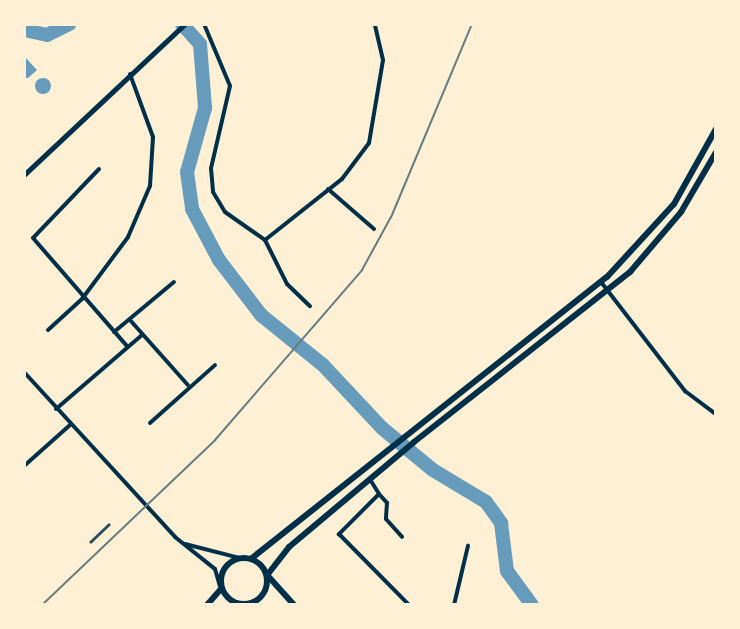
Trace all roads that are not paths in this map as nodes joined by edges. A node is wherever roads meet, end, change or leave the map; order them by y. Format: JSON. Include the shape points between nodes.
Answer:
{"nodes":[{"id":1,"x":185,"y":24,"type":"edge"},
{"id":2,"x":204,"y":24,"type":"edge"},
{"id":3,"x":375,"y":24,"type":"edge"},
{"id":4,"x":130,"y":74,"type":"junction"},
{"id":5,"x":716,"y":129,"type":"edge"},
{"id":6,"x":716,"y":152,"type":"edge"},
{"id":7,"x":99,"y":169,"type":"dead end"},
{"id":8,"x":24,"y":175,"type":"edge"},
{"id":9,"x":328,"y":189,"type":"junction"},
{"id":10,"x":374,"y":229,"type":"dead end"},
{"id":11,"x":265,"y":240,"type":"junction"},
{"id":12,"x":174,"y":282,"type":"dead end"},
{"id":13,"x":601,"y":282,"type":"junction"},
{"id":14,"x":609,"y":291,"type":"junction"},
{"id":15,"x":82,"y":299,"type":"junction"},
{"id":16,"x":310,"y":306,"type":"dead end"},
{"id":17,"x":130,"y":320,"type":"junction"},
{"id":18,"x":48,"y":330,"type":"dead end"},
{"id":19,"x":114,"y":332,"type":"junction"},
{"id":20,"x":141,"y":334,"type":"junction"},
{"id":21,"x":127,"y":346,"type":"junction"},
{"id":22,"x":215,"y":365,"type":"dead end"},
{"id":23,"x":24,"y":372,"type":"edge"},
{"id":24,"x":188,"y":385,"type":"junction"},
{"id":25,"x":716,"y":406,"type":"edge"},
{"id":26,"x":710,"y":408,"type":"junction"},
{"id":27,"x":56,"y":409,"type":"junction"},
{"id":28,"x":716,"y":414,"type":"edge"},
{"id":29,"x":150,"y":423,"type":"dead end"},
{"id":30,"x":70,"y":425,"type":"junction"},
{"id":31,"x":24,"y":466,"type":"edge"},
{"id":32,"x":371,"y":481,"type":"junction"},
{"id":33,"x":379,"y":494,"type":"junction"},
{"id":34,"x":402,"y":537,"type":"dead end"},
{"id":35,"x":182,"y":543,"type":"junction"},
{"id":36,"x":468,"y":546,"type":"dead end"},
{"id":37,"x":244,"y":558,"type":"junction"},
{"id":38,"x":252,"y":558,"type":"junction"},
{"id":39,"x":268,"y":575,"type":"junction"},
{"id":40,"x":220,"y":588,"type":"junction"},
{"id":41,"x":251,"y":602,"type":"junction"},
{"id":42,"x":207,"y":605,"type":"edge"},
{"id":43,"x":239,"y":605,"type":"edge"},
{"id":44,"x":258,"y":605,"type":"edge"},
{"id":45,"x":294,"y":605,"type":"edge"},
{"id":46,"x":409,"y":605,"type":"edge"},
{"id":47,"x":454,"y":605,"type":"edge"}],
"edges":[{"from":1,"to":4,"type":"street"},
{"from":2,"to":11,"type":"street","via":[[230,86],[211,168],[213,192],[225,212]]},
{"from":3,"to":9,"type":"street","via":[[383,60],[369,143],[359,161]]},
{"from":4,"to":8,"type":"street"},
{"from":4,"to":15,"type":"street","via":[[146,111],[155,161],[128,237]]},
{"from":5,"to":13,"type":"main road","via":[[659,225]]},
{"from":6,"to":14,"type":"main road","via":[[665,234]]},
{"from":7,"to":15,"type":"street","via":[[33,238]]},
{"from":9,"to":10,"type":"street"},
{"from":9,"to":11,"type":"street"},
{"from":11,"to":16,"type":"street","via":[[287,284]]},
{"from":12,"to":17,"type":"street"},
{"from":13,"to":14,"type":"street"},
{"from":13,"to":38,"type":"main road"},
{"from":14,"to":26,"type":"street","via":[[685,391]]},
{"from":14,"to":32,"type":"main road","via":[[414,442]]},
{"from":15,"to":18,"type":"street"},
{"from":15,"to":19,"type":"street"},
{"from":17,"to":19,"type":"street"},
{"from":17,"to":20,"type":"street"},
{"from":19,"to":21,"type":"street"},
{"from":20,"to":21,"type":"street"},
{"from":20,"to":24,"type":"street"},
{"from":21,"to":27,"type":"street"},
{"from":22,"to":24,"type":"street"},
{"from":23,"to":27,"type":"street"},
{"from":24,"to":29,"type":"street"},
{"from":25,"to":26,"type":"street"},
{"from":26,"to":28,"type":"street"},
{"from":27,"to":30,"type":"street"},
{"from":30,"to":31,"type":"street"},
{"from":30,"to":35,"type":"street"},
{"from":32,"to":33,"type":"street"},
{"from":32,"to":39,"type":"main road","via":[[289,547]]},
{"from":33,"to":34,"type":"street","via":[[387,503],[386,519]]},
{"from":33,"to":46,"type":"street","via":[[339,534]]},
{"from":35,"to":37,"type":"street"},
{"from":35,"to":40,"type":"street","via":[[215,569]]},
{"from":36,"to":47,"type":"street"},
{"from":37,"to":38,"type":"main road"},
{"from":37,"to":40,"type":"main road","via":[[225,572]]},
{"from":38,"to":39,"type":"main road"},
{"from":39,"to":41,"type":"main road"},
{"from":39,"to":45,"type":"main road"},
{"from":40,"to":42,"type":"main road"},
{"from":40,"to":43,"type":"main road","via":[[226,599]]},
{"from":41,"to":43,"type":"main road"},
{"from":41,"to":44,"type":"main road"}]}
